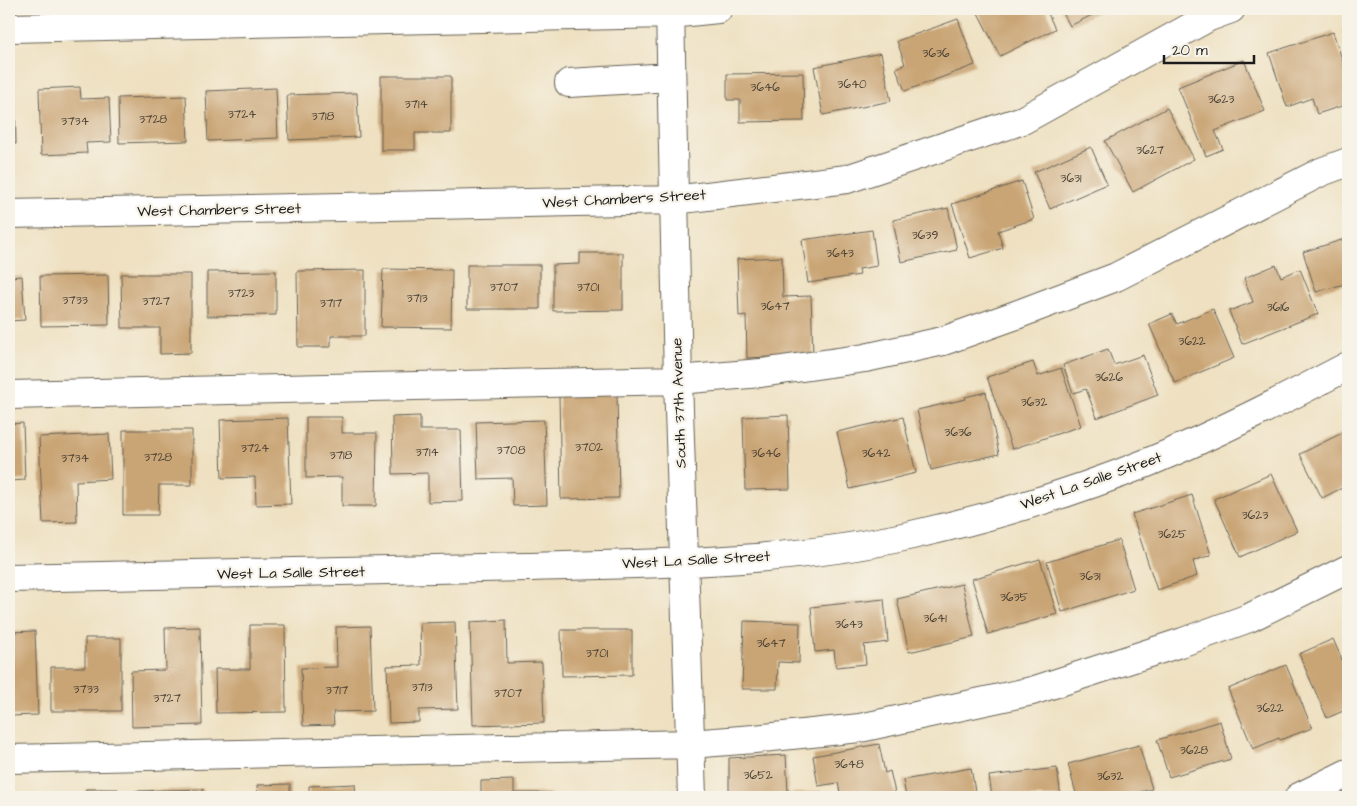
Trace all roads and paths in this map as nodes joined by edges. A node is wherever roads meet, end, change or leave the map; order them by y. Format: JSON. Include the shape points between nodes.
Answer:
{"nodes":[{"id":1,"x":718,"y":9,"type":"edge"},
{"id":2,"x":1230,"y":9,"type":"edge"},
{"id":3,"x":670,"y":12,"type":"edge"},
{"id":4,"x":9,"y":28,"type":"edge"},
{"id":5,"x":672,"y":77,"type":"junction"},
{"id":6,"x":569,"y":83,"type":"dead end"},
{"id":7,"x":1348,"y":162,"type":"edge"},
{"id":8,"x":674,"y":200,"type":"junction"},
{"id":9,"x":9,"y":214,"type":"edge"},
{"id":10,"x":1348,"y":366,"type":"edge"},
{"id":11,"x":678,"y":380,"type":"junction"},
{"id":12,"x":9,"y":395,"type":"edge"},
{"id":13,"x":684,"y":563,"type":"junction"},
{"id":14,"x":1348,"y":569,"type":"edge"},
{"id":15,"x":9,"y":578,"type":"edge"},
{"id":16,"x":690,"y":744,"type":"junction"},
{"id":17,"x":9,"y":759,"type":"edge"},
{"id":18,"x":1348,"y":773,"type":"edge"},
{"id":19,"x":692,"y":797,"type":"edge"},
{"id":20,"x":1299,"y":797,"type":"edge"}],
"edges":[{"from":1,"to":3,"type":"street"},
{"from":2,"to":8,"type":"street","name":"West Chambers Street","via":[[1209,16],[1022,120],[847,179]]},
{"from":3,"to":4,"type":"street"},
{"from":3,"to":5,"type":"street","name":"South 37th Avenue"},
{"from":5,"to":6,"type":"street"},
{"from":5,"to":8,"type":"street","name":"South 37th Avenue"},
{"from":7,"to":11,"type":"street","via":[[1321,172],[1116,277],[943,340],[865,358],[761,373]]},
{"from":8,"to":9,"type":"street","name":"West Chambers Street"},
{"from":8,"to":11,"type":"street","name":"South 37th Avenue"},
{"from":10,"to":13,"type":"street","name":"West La Salle Street","via":[[1230,426],[1150,462],[1078,489],[982,518],[909,536],[813,552]]},
{"from":11,"to":12,"type":"street"},
{"from":11,"to":13,"type":"street","name":"South 37th Avenue"},
{"from":13,"to":15,"type":"street","name":"West La Salle Street"},
{"from":13,"to":16,"type":"street","name":"South 37th Avenue"},
{"from":14,"to":16,"type":"street","via":[[1249,618],[1032,691],[860,728]]},
{"from":16,"to":17,"type":"street"},
{"from":16,"to":19,"type":"street","name":"South 37th Avenue"},
{"from":18,"to":20,"type":"street"}]}
